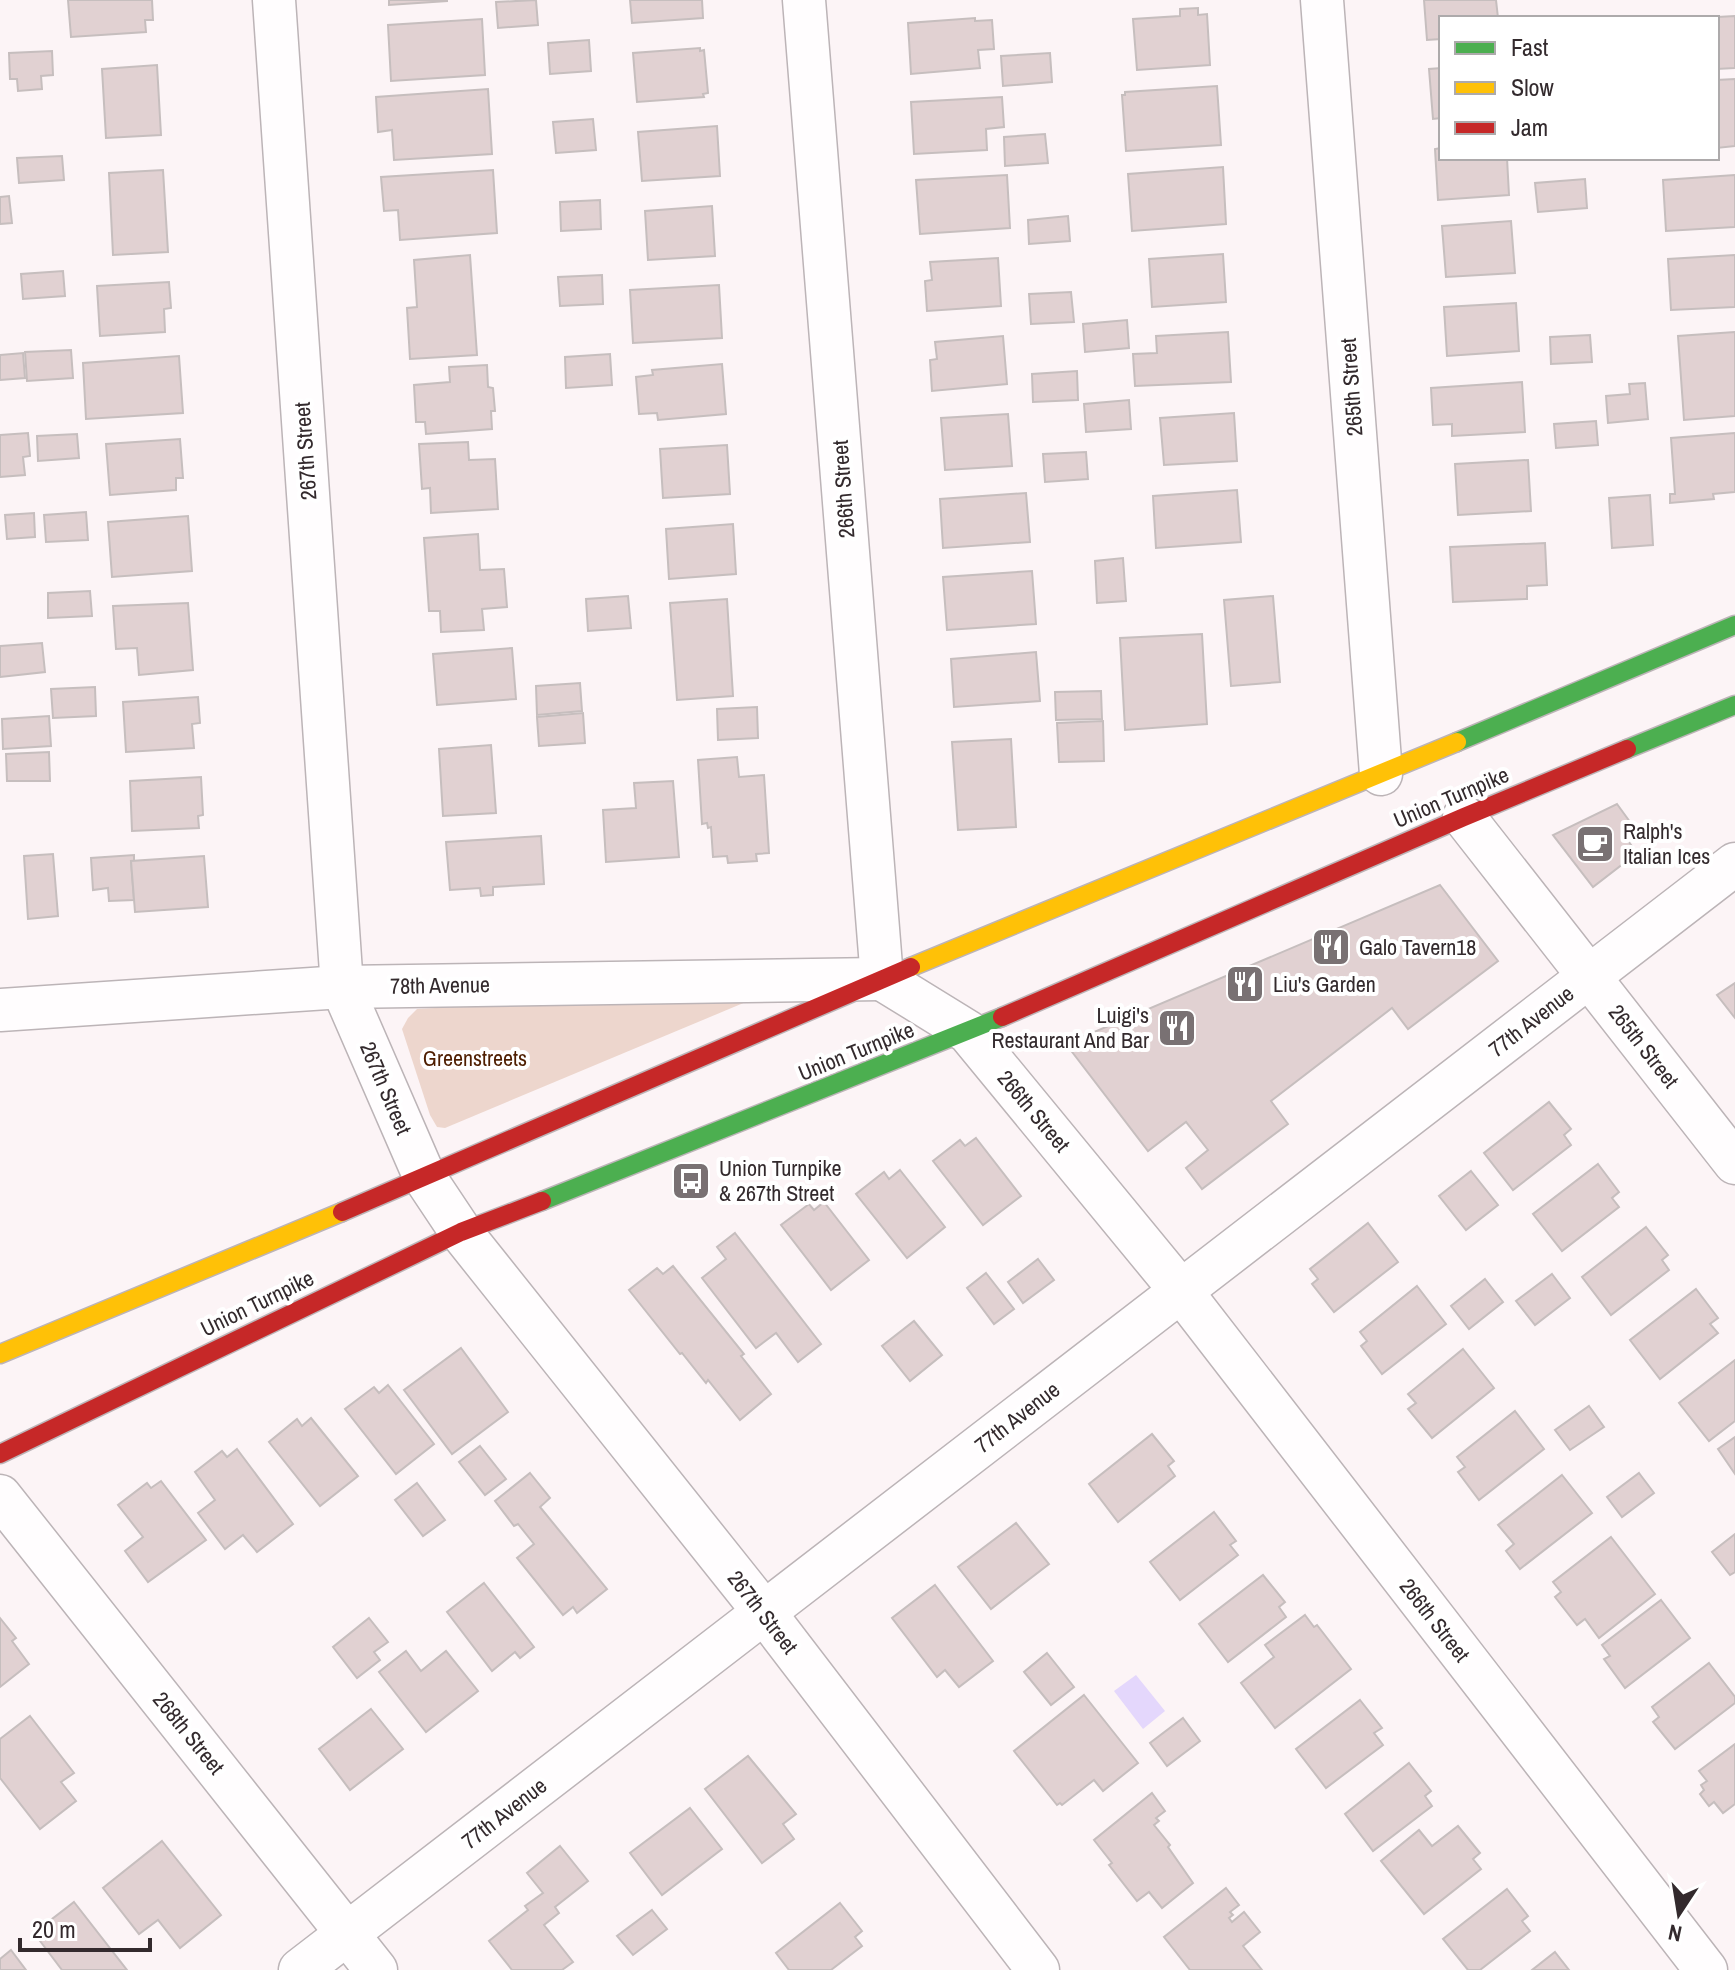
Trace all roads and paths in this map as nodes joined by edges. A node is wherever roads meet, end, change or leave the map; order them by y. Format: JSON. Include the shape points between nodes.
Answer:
{"nodes":[{"id":1,"x":274,"y":0,"type":"edge"},
{"id":2,"x":804,"y":0,"type":"edge"},
{"id":3,"x":1322,"y":0,"type":"edge"},
{"id":4,"x":1735,"y":625,"type":"edge"},
{"id":5,"x":1735,"y":705,"type":"edge"},
{"id":6,"x":1717,"y":711,"type":"junction"},
{"id":7,"x":1735,"y":724,"type":"edge"},
{"id":8,"x":1381,"y":774,"type":"junction"},
{"id":9,"x":1464,"y":817,"type":"junction"},
{"id":10,"x":1735,"y":864,"type":"edge"},
{"id":11,"x":1589,"y":976,"type":"junction"},
{"id":12,"x":882,"y":979,"type":"junction"},
{"id":13,"x":342,"y":987,"type":"junction"},
{"id":14,"x":0,"y":1010,"type":"edge"},
{"id":15,"x":968,"y":1032,"type":"junction"},
{"id":16,"x":1735,"y":1163,"type":"edge"},
{"id":17,"x":425,"y":1178,"type":"junction"},
{"id":18,"x":461,"y":1232,"type":"junction"},
{"id":19,"x":1181,"y":1291,"type":"junction"},
{"id":20,"x":0,"y":1354,"type":"edge"},
{"id":21,"x":0,"y":1454,"type":"edge"},
{"id":22,"x":0,"y":1496,"type":"edge"},
{"id":23,"x":764,"y":1612,"type":"junction"},
{"id":24,"x":348,"y":1933,"type":"junction"},
{"id":25,"x":300,"y":1970,"type":"edge"},
{"id":26,"x":376,"y":1970,"type":"edge"},
{"id":27,"x":1038,"y":1970,"type":"edge"},
{"id":28,"x":1706,"y":1970,"type":"edge"}],
"edges":[{"from":1,"to":13,"type":"street","name":"267th Street"},
{"from":2,"to":12,"type":"street","name":"266th Street"},
{"from":3,"to":8,"type":"street","name":"265th Street"},
{"from":4,"to":8,"type":"main road"},
{"from":5,"to":6,"type":"main road","name":"Union Turnpike"},
{"from":6,"to":7,"type":"main road"},
{"from":6,"to":9,"type":"main road","name":"Union Turnpike"},
{"from":8,"to":12,"type":"main road"},
{"from":9,"to":11,"type":"street","name":"265th Street"},
{"from":9,"to":15,"type":"main road","name":"Union Turnpike"},
{"from":10,"to":11,"type":"street","name":"77th Avenue"},
{"from":11,"to":16,"type":"street","name":"265th Street"},
{"from":11,"to":19,"type":"street","name":"77th Avenue"},
{"from":12,"to":13,"type":"street","name":"78th Avenue"},
{"from":12,"to":15,"type":"street","name":"266th Street"},
{"from":12,"to":17,"type":"main road"},
{"from":13,"to":14,"type":"street","name":"78th Avenue"},
{"from":13,"to":17,"type":"street","name":"267th Street"},
{"from":15,"to":18,"type":"main road","name":"Union Turnpike"},
{"from":15,"to":19,"type":"street","name":"266th Street"},
{"from":17,"to":18,"type":"street","name":"267th Street"},
{"from":17,"to":20,"type":"main road"},
{"from":18,"to":21,"type":"main road","name":"Union Turnpike"},
{"from":18,"to":23,"type":"street","name":"267th Street"},
{"from":19,"to":23,"type":"street","name":"77th Avenue"},
{"from":19,"to":28,"type":"street","name":"266th Street"},
{"from":22,"to":24,"type":"street","name":"268th Street"},
{"from":23,"to":24,"type":"street","name":"77th Avenue"},
{"from":23,"to":27,"type":"street","name":"267th Street"},
{"from":24,"to":25,"type":"street","name":"77th Avenue"},
{"from":24,"to":26,"type":"street","name":"268th Street"}]}
